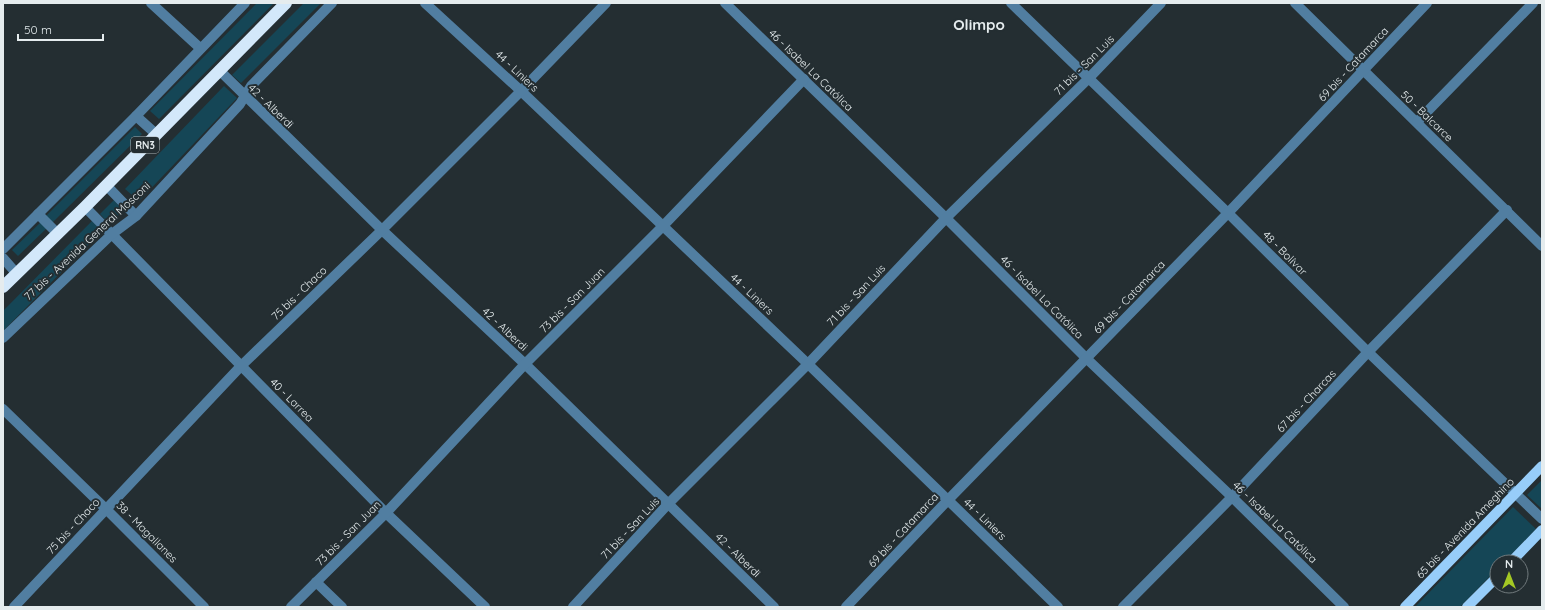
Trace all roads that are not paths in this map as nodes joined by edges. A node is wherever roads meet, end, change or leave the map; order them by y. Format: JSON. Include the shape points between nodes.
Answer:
{"nodes":[{"id":1,"x":151,"y":3,"type":"edge"},
{"id":2,"x":245,"y":3,"type":"edge"},
{"id":3,"x":286,"y":3,"type":"edge"},
{"id":4,"x":332,"y":3,"type":"edge"},
{"id":5,"x":425,"y":3,"type":"edge"},
{"id":6,"x":606,"y":3,"type":"edge"},
{"id":7,"x":725,"y":3,"type":"edge"},
{"id":8,"x":1011,"y":3,"type":"edge"},
{"id":9,"x":1161,"y":3,"type":"edge"},
{"id":10,"x":1296,"y":3,"type":"edge"},
{"id":11,"x":1428,"y":3,"type":"edge"},
{"id":12,"x":1533,"y":3,"type":"edge"},
{"id":13,"x":200,"y":48,"type":"junction"},
{"id":14,"x":219,"y":70,"type":"junction"},
{"id":15,"x":1364,"y":70,"type":"junction"},
{"id":16,"x":1089,"y":78,"type":"junction"},
{"id":17,"x":804,"y":79,"type":"junction"},
{"id":18,"x":521,"y":91,"type":"junction"},
{"id":19,"x":245,"y":97,"type":"junction"},
{"id":20,"x":136,"y":116,"type":"junction"},
{"id":21,"x":1417,"y":122,"type":"junction"},
{"id":22,"x":156,"y":134,"type":"junction"},
{"id":23,"x":106,"y":185,"type":"junction"},
{"id":24,"x":85,"y":207,"type":"junction"},
{"id":25,"x":1507,"y":210,"type":"junction"},
{"id":26,"x":1228,"y":213,"type":"junction"},
{"id":27,"x":38,"y":214,"type":"junction"},
{"id":28,"x":136,"y":216,"type":"junction"},
{"id":29,"x":946,"y":218,"type":"junction"},
{"id":30,"x":662,"y":226,"type":"junction"},
{"id":31,"x":382,"y":230,"type":"junction"},
{"id":32,"x":58,"y":234,"type":"junction"},
{"id":33,"x":112,"y":234,"type":"junction"},
{"id":34,"x":1542,"y":246,"type":"edge"},
{"id":35,"x":3,"y":249,"type":"edge"},
{"id":36,"x":3,"y":258,"type":"edge"},
{"id":37,"x":17,"y":274,"type":"junction"},
{"id":38,"x":3,"y":287,"type":"edge"},
{"id":39,"x":3,"y":338,"type":"edge"},
{"id":40,"x":1368,"y":352,"type":"junction"},
{"id":41,"x":1086,"y":358,"type":"junction"},
{"id":42,"x":525,"y":364,"type":"junction"},
{"id":43,"x":808,"y":364,"type":"junction"},
{"id":44,"x":241,"y":366,"type":"junction"},
{"id":45,"x":3,"y":409,"type":"edge"},
{"id":46,"x":1542,"y":466,"type":"edge"},
{"id":47,"x":1515,"y":493,"type":"junction"},
{"id":48,"x":1232,"y":497,"type":"junction"},
{"id":49,"x":948,"y":500,"type":"junction"},
{"id":50,"x":668,"y":504,"type":"junction"},
{"id":51,"x":106,"y":509,"type":"junction"},
{"id":52,"x":386,"y":513,"type":"junction"},
{"id":53,"x":1542,"y":519,"type":"edge"},
{"id":54,"x":1542,"y":530,"type":"edge"},
{"id":55,"x":1519,"y":554,"type":"edge"},
{"id":56,"x":316,"y":582,"type":"junction"},
{"id":57,"x":1489,"y":585,"type":"edge"},
{"id":58,"x":14,"y":607,"type":"edge"},
{"id":59,"x":204,"y":607,"type":"edge"},
{"id":60,"x":291,"y":607,"type":"edge"},
{"id":61,"x":342,"y":607,"type":"edge"},
{"id":62,"x":485,"y":607,"type":"edge"},
{"id":63,"x":572,"y":607,"type":"edge"},
{"id":64,"x":774,"y":607,"type":"edge"},
{"id":65,"x":846,"y":607,"type":"edge"},
{"id":66,"x":1058,"y":607,"type":"edge"},
{"id":67,"x":1123,"y":607,"type":"edge"},
{"id":68,"x":1344,"y":607,"type":"edge"},
{"id":69,"x":1405,"y":607,"type":"edge"},
{"id":70,"x":1468,"y":607,"type":"edge"}],
"edges":[{"from":1,"to":13,"type":"street"},
{"from":2,"to":13,"type":"street"},
{"from":3,"to":14,"type":"highway","number":"RN3"},
{"from":4,"to":19,"type":"street","name":"77 bis - Avenida General Mosconi","via":[[251,86]]},
{"from":5,"to":18,"type":"street","name":"44 - Liniers"},
{"from":6,"to":18,"type":"street","name":"75 bis - Chaco"},
{"from":7,"to":17,"type":"street","name":"46 - Isabel La Católica"},
{"from":8,"to":16,"type":"street","name":"48 - Bolívar"},
{"from":9,"to":16,"type":"street","name":"71 bis - San Luis"},
{"from":10,"to":15,"type":"street","name":"50 - Balcarce"},
{"from":11,"to":15,"type":"street","name":"69 bis - Catamarca"},
{"from":12,"to":21,"type":"street"},
{"from":13,"to":20,"type":"street"},
{"from":14,"to":19,"type":"street","name":"42 - Alberdi"},
{"from":14,"to":22,"type":"highway","number":"RN3"},
{"from":15,"to":21,"type":"street","name":"50 - Balcarce"},
{"from":15,"to":26,"type":"street","name":"69 bis - Catamarca"},
{"from":16,"to":26,"type":"street","name":"48 - Bolívar"},
{"from":16,"to":29,"type":"street","name":"71 bis - San Luis"},
{"from":17,"to":29,"type":"street","name":"46 - Isabel La Católica"},
{"from":17,"to":30,"type":"street","name":"73 bis - San Juan"},
{"from":18,"to":30,"type":"street","name":"44 - Liniers"},
{"from":18,"to":31,"type":"street","name":"75 bis - Chaco"},
{"from":19,"to":28,"type":"street","name":"77 bis - Avenida General Mosconi"},
{"from":19,"to":31,"type":"street","name":"42 - Alberdi"},
{"from":20,"to":22,"type":"street"},
{"from":20,"to":27,"type":"street"},
{"from":21,"to":25,"type":"street","name":"50 - Balcarce"},
{"from":22,"to":23,"type":"highway","number":"RN3"},
{"from":23,"to":24,"type":"highway","number":"RN3"},
{"from":23,"to":28,"type":"street"},
{"from":24,"to":32,"type":"highway","number":"RN3"},
{"from":24,"to":33,"type":"street","name":"40 - Larrea"},
{"from":25,"to":34,"type":"street","name":"50 - Balcarce"},
{"from":25,"to":40,"type":"street","name":"67 bis - Charcas"},
{"from":26,"to":40,"type":"street","name":"48 - Bolívar"},
{"from":26,"to":41,"type":"street","name":"69 bis - Catamarca"},
{"from":27,"to":32,"type":"street"},
{"from":27,"to":35,"type":"street"},
{"from":28,"to":33,"type":"street","name":"77 bis - Avenida General Mosconi"},
{"from":29,"to":41,"type":"street","name":"46 - Isabel La Católica"},
{"from":29,"to":43,"type":"street","name":"71 bis - San Luis"},
{"from":30,"to":42,"type":"street","name":"73 bis - San Juan"},
{"from":30,"to":43,"type":"street","name":"44 - Liniers"},
{"from":31,"to":42,"type":"street","name":"42 - Alberdi"},
{"from":31,"to":44,"type":"street","name":"75 bis - Chaco"},
{"from":32,"to":37,"type":"highway","number":"RN3"},
{"from":33,"to":39,"type":"street","name":"77 bis - Avenida General Mosconi"},
{"from":33,"to":44,"type":"street","name":"40 - Larrea"},
{"from":36,"to":37,"type":"street"},
{"from":37,"to":38,"type":"highway","number":"RN3"},
{"from":40,"to":47,"type":"street","name":"48 - Bolívar"},
{"from":40,"to":48,"type":"street","name":"67 bis - Charcas"},
{"from":41,"to":48,"type":"street","name":"46 - Isabel La Católica"},
{"from":41,"to":49,"type":"street","name":"69 bis - Catamarca"},
{"from":42,"to":50,"type":"street","name":"42 - Alberdi"},
{"from":42,"to":52,"type":"street","name":"73 bis - San Juan"},
{"from":43,"to":49,"type":"street","name":"44 - Liniers"},
{"from":43,"to":50,"type":"street","name":"71 bis - San Luis"},
{"from":44,"to":51,"type":"street","name":"75 bis - Chaco"},
{"from":44,"to":52,"type":"street","name":"40 - Larrea"},
{"from":45,"to":51,"type":"street","name":"38 - Magallanes"},
{"from":46,"to":47,"type":"main road","name":"65 bis - Avenida Ameghino"},
{"from":47,"to":53,"type":"street","name":"48 - Bolívar"},
{"from":47,"to":69,"type":"main road","name":"65 bis - Avenida Ameghino"},
{"from":48,"to":67,"type":"street","name":"67 bis - Charcas"},
{"from":48,"to":68,"type":"street","name":"46 - Isabel La Católica"},
{"from":49,"to":65,"type":"street","name":"69 bis - Catamarca"},
{"from":49,"to":66,"type":"street","name":"44 - Liniers"},
{"from":50,"to":63,"type":"street","name":"71 bis - San Luis"},
{"from":50,"to":64,"type":"street","name":"42 - Alberdi"},
{"from":51,"to":58,"type":"street","name":"75 bis - Chaco"},
{"from":51,"to":59,"type":"street","name":"38 - Magallanes"},
{"from":52,"to":56,"type":"street","name":"73 bis - San Juan"},
{"from":52,"to":62,"type":"street","name":"40 - Larrea"},
{"from":54,"to":55,"type":"main road"},
{"from":56,"to":60,"type":"street","name":"73 bis - San Juan"},
{"from":56,"to":61,"type":"street"},
{"from":57,"to":70,"type":"main road"}]}
